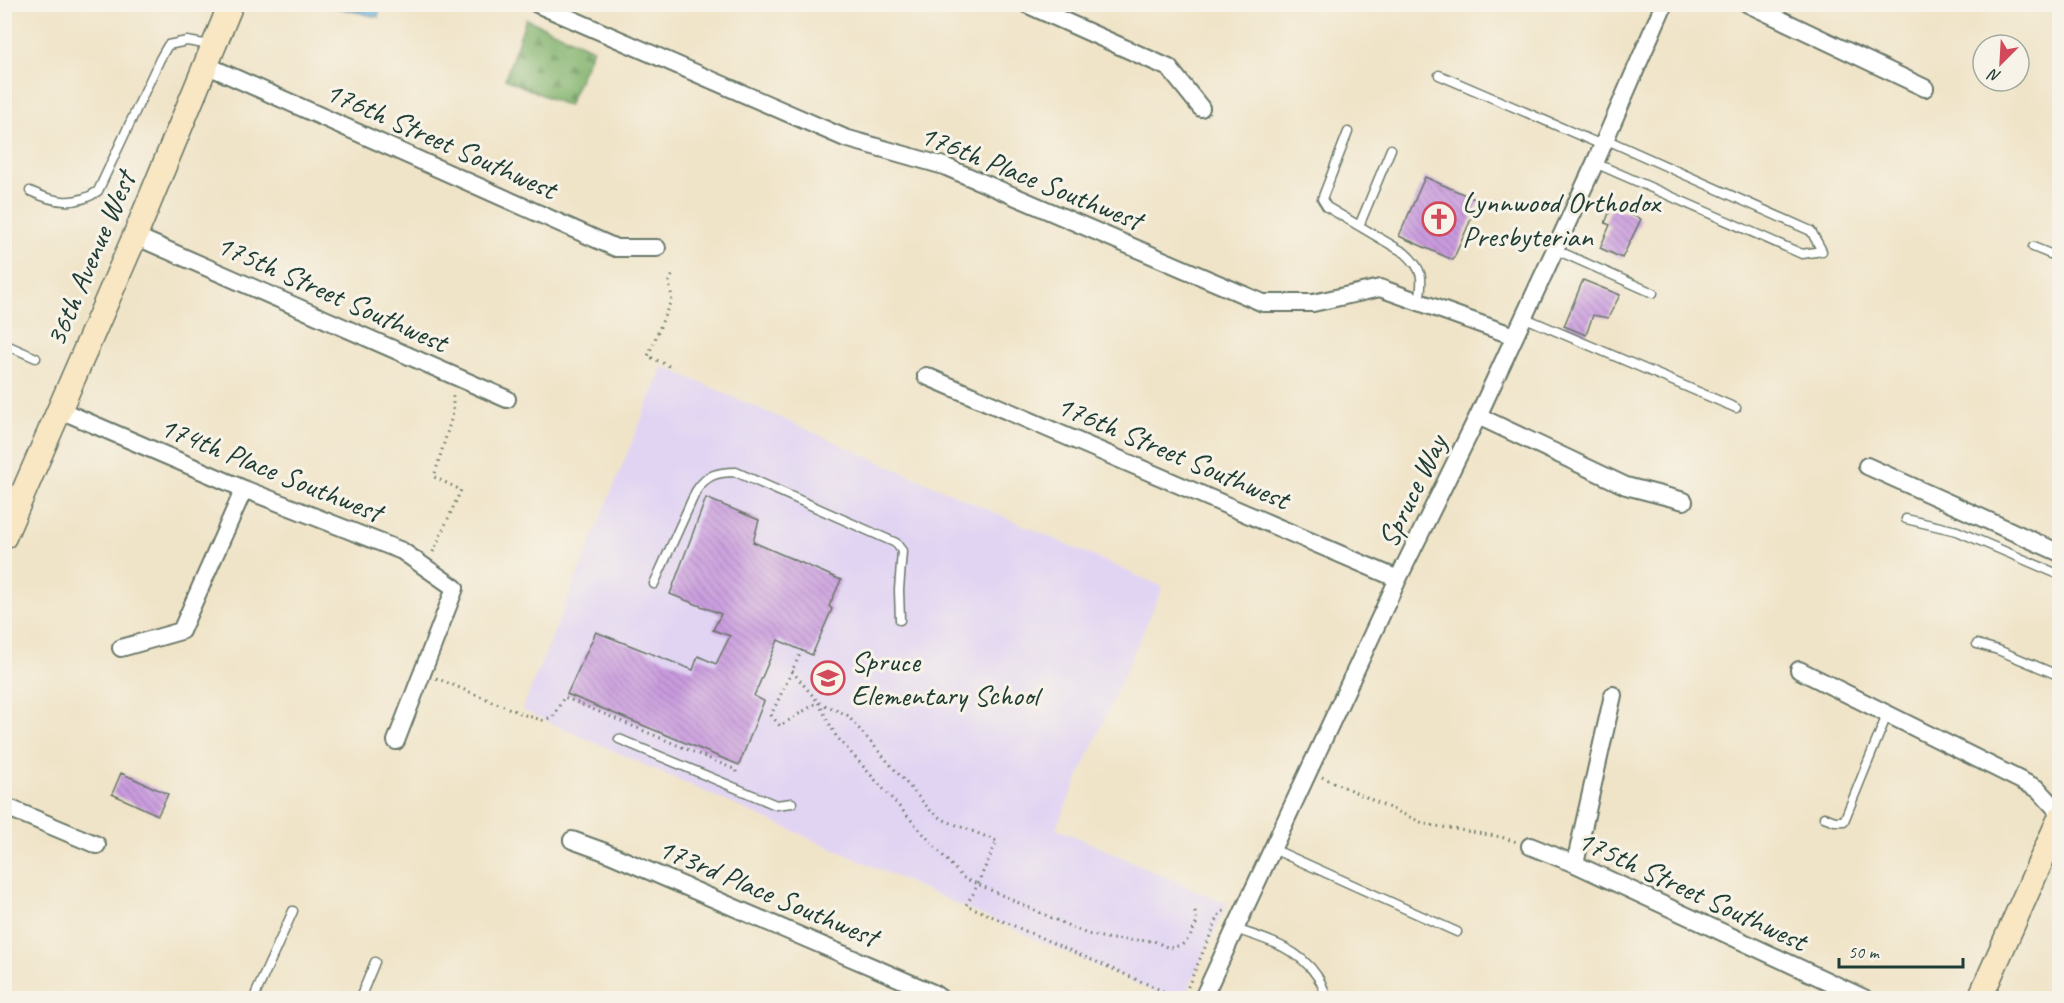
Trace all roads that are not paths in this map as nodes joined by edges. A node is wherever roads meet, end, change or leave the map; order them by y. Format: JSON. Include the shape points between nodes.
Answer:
{"nodes":[{"id":1,"x":231,"y":4,"type":"edge"},
{"id":2,"x":537,"y":4,"type":"edge"},
{"id":3,"x":1026,"y":4,"type":"edge"},
{"id":4,"x":1664,"y":4,"type":"edge"},
{"id":5,"x":1748,"y":4,"type":"edge"},
{"id":6,"x":210,"y":55,"type":"junction"},
{"id":7,"x":1439,"y":75,"type":"dead end"},
{"id":8,"x":1925,"y":88,"type":"dead end"},
{"id":9,"x":1201,"y":108,"type":"dead end"},
{"id":10,"x":1348,"y":132,"type":"dead end"},
{"id":11,"x":1604,"y":142,"type":"junction"},
{"id":12,"x":1391,"y":149,"type":"dead end"},
{"id":13,"x":1594,"y":163,"type":"junction"},
{"id":14,"x":30,"y":191,"type":"dead end"},
{"id":15,"x":1359,"y":226,"type":"junction"},
{"id":16,"x":135,"y":236,"type":"junction"},
{"id":17,"x":2033,"y":247,"type":"dead end"},
{"id":18,"x":657,"y":248,"type":"dead end"},
{"id":19,"x":1554,"y":249,"type":"junction"},
{"id":20,"x":2060,"y":258,"type":"edge"},
{"id":21,"x":1653,"y":293,"type":"dead end"},
{"id":22,"x":1419,"y":302,"type":"junction"},
{"id":23,"x":1523,"y":317,"type":"junction"},
{"id":24,"x":1514,"y":336,"type":"junction"},
{"id":25,"x":4,"y":344,"type":"edge"},
{"id":26,"x":36,"y":358,"type":"dead end"},
{"id":27,"x":926,"y":376,"type":"dead end"},
{"id":28,"x":507,"y":399,"type":"dead end"},
{"id":29,"x":1736,"y":408,"type":"dead end"},
{"id":30,"x":60,"y":410,"type":"junction"},
{"id":31,"x":1478,"y":416,"type":"junction"},
{"id":32,"x":1868,"y":466,"type":"dead end"},
{"id":33,"x":244,"y":489,"type":"junction"},
{"id":34,"x":1684,"y":501,"type":"dead end"},
{"id":35,"x":1906,"y":519,"type":"dead end"},
{"id":36,"x":4,"y":537,"type":"edge"},
{"id":37,"x":2060,"y":552,"type":"edge"},
{"id":38,"x":2060,"y":574,"type":"edge"},
{"id":39,"x":1398,"y":579,"type":"junction"},
{"id":40,"x":654,"y":584,"type":"dead end"},
{"id":41,"x":900,"y":620,"type":"dead end"},
{"id":42,"x":1977,"y":644,"type":"dead end"},
{"id":43,"x":121,"y":648,"type":"dead end"},
{"id":44,"x":1799,"y":670,"type":"dead end"},
{"id":45,"x":2060,"y":676,"type":"edge"},
{"id":46,"x":1613,"y":695,"type":"dead end"},
{"id":47,"x":1887,"y":715,"type":"junction"},
{"id":48,"x":619,"y":739,"type":"dead end"},
{"id":49,"x":396,"y":741,"type":"dead end"},
{"id":50,"x":792,"y":803,"type":"dead end"},
{"id":51,"x":4,"y":806,"type":"edge"},
{"id":52,"x":2060,"y":813,"type":"edge"},
{"id":53,"x":1824,"y":817,"type":"dead end"},
{"id":54,"x":2060,"y":818,"type":"edge"},
{"id":55,"x":572,"y":840,"type":"dead end"},
{"id":56,"x":97,"y":845,"type":"dead end"},
{"id":57,"x":1530,"y":846,"type":"road end"},
{"id":58,"x":1273,"y":849,"type":"junction"},
{"id":59,"x":1575,"y":864,"type":"junction"},
{"id":60,"x":293,"y":911,"type":"dead end"},
{"id":61,"x":1235,"y":929,"type":"junction"},
{"id":62,"x":1457,"y":932,"type":"dead end"},
{"id":63,"x":375,"y":962,"type":"dead end"},
{"id":64,"x":256,"y":999,"type":"edge"},
{"id":65,"x":360,"y":999,"type":"edge"},
{"id":66,"x":940,"y":999,"type":"edge"},
{"id":67,"x":1203,"y":999,"type":"edge"},
{"id":68,"x":1327,"y":999,"type":"edge"},
{"id":69,"x":1864,"y":999,"type":"edge"},
{"id":70,"x":1980,"y":999,"type":"edge"}],
"edges":[{"from":1,"to":6,"type":"main road","name":"36th Avenue West"},
{"from":2,"to":22,"type":"street","name":"176th Place Southwest","via":[[845,138],[944,166],[1263,303],[1313,303],[1380,288]]},
{"from":3,"to":9,"type":"street","via":[[1169,68]]},
{"from":4,"to":11,"type":"street","name":"Spruce Way"},
{"from":5,"to":8,"type":"street"},
{"from":6,"to":14,"type":"lane","via":[[187,41],[168,45],[98,191],[79,201],[66,202],[48,200]]},
{"from":6,"to":16,"type":"main road","name":"36th Avenue West"},
{"from":6,"to":18,"type":"street","name":"176th Street Southwest","via":[[616,248]]},
{"from":7,"to":11,"type":"lane"},
{"from":10,"to":15,"type":"lane","via":[[1323,199],[1327,207]]},
{"from":11,"to":13,"type":"street","name":"Spruce Way"},
{"from":11,"to":13,"type":"lane","via":[[1811,231],[1822,251],[1802,254]]},
{"from":12,"to":15,"type":"lane"},
{"from":13,"to":19,"type":"street","name":"Spruce Way"},
{"from":15,"to":22,"type":"lane","via":[[1405,253],[1418,266],[1422,284]]},
{"from":16,"to":28,"type":"street","name":"175th Street Southwest"},
{"from":16,"to":30,"type":"main road","name":"36th Avenue West"},
{"from":17,"to":20,"type":"lane"},
{"from":19,"to":21,"type":"lane"},
{"from":19,"to":23,"type":"street","name":"Spruce Way"},
{"from":22,"to":24,"type":"street","name":"176th Place Southwest"},
{"from":23,"to":24,"type":"street","name":"Spruce Way"},
{"from":23,"to":29,"type":"lane"},
{"from":24,"to":31,"type":"street","name":"Spruce Way"},
{"from":25,"to":26,"type":"lane"},
{"from":27,"to":39,"type":"street","name":"176th Street Southwest"},
{"from":30,"to":33,"type":"street","name":"174th Place Southwest"},
{"from":30,"to":36,"type":"main road","name":"36th Avenue West"},
{"from":31,"to":34,"type":"street","via":[[1626,486]]},
{"from":31,"to":39,"type":"street","name":"Spruce Way"},
{"from":32,"to":37,"type":"street"},
{"from":33,"to":43,"type":"street","via":[[181,631]]},
{"from":33,"to":49,"type":"street","name":"174th Place Southwest","via":[[402,551],[455,588]]},
{"from":35,"to":38,"type":"lane","via":[[1957,531]]},
{"from":39,"to":58,"type":"street","name":"Spruce Way"},
{"from":40,"to":41,"type":"lane","via":[[702,481],[711,475],[735,472],[896,543],[902,551]]},
{"from":42,"to":45,"type":"lane"},
{"from":44,"to":47,"type":"street"},
{"from":46,"to":59,"type":"street"},
{"from":47,"to":52,"type":"street","via":[[2038,789]]},
{"from":47,"to":53,"type":"lane","via":[[1844,821]]},
{"from":48,"to":50,"type":"lane","via":[[776,805]]},
{"from":51,"to":56,"type":"street"},
{"from":54,"to":70,"type":"main road"},
{"from":55,"to":66,"type":"street","name":"173rd Place Southwest"},
{"from":57,"to":59,"type":"street","name":"175th Street Southwest"},
{"from":58,"to":61,"type":"street","name":"Spruce Way"},
{"from":58,"to":62,"type":"lane"},
{"from":59,"to":69,"type":"street","name":"175th Street Southwest"},
{"from":60,"to":64,"type":"lane"},
{"from":61,"to":67,"type":"street","name":"Spruce Way"},
{"from":61,"to":68,"type":"lane","via":[[1300,956],[1318,977]]},
{"from":63,"to":65,"type":"lane"}]}
